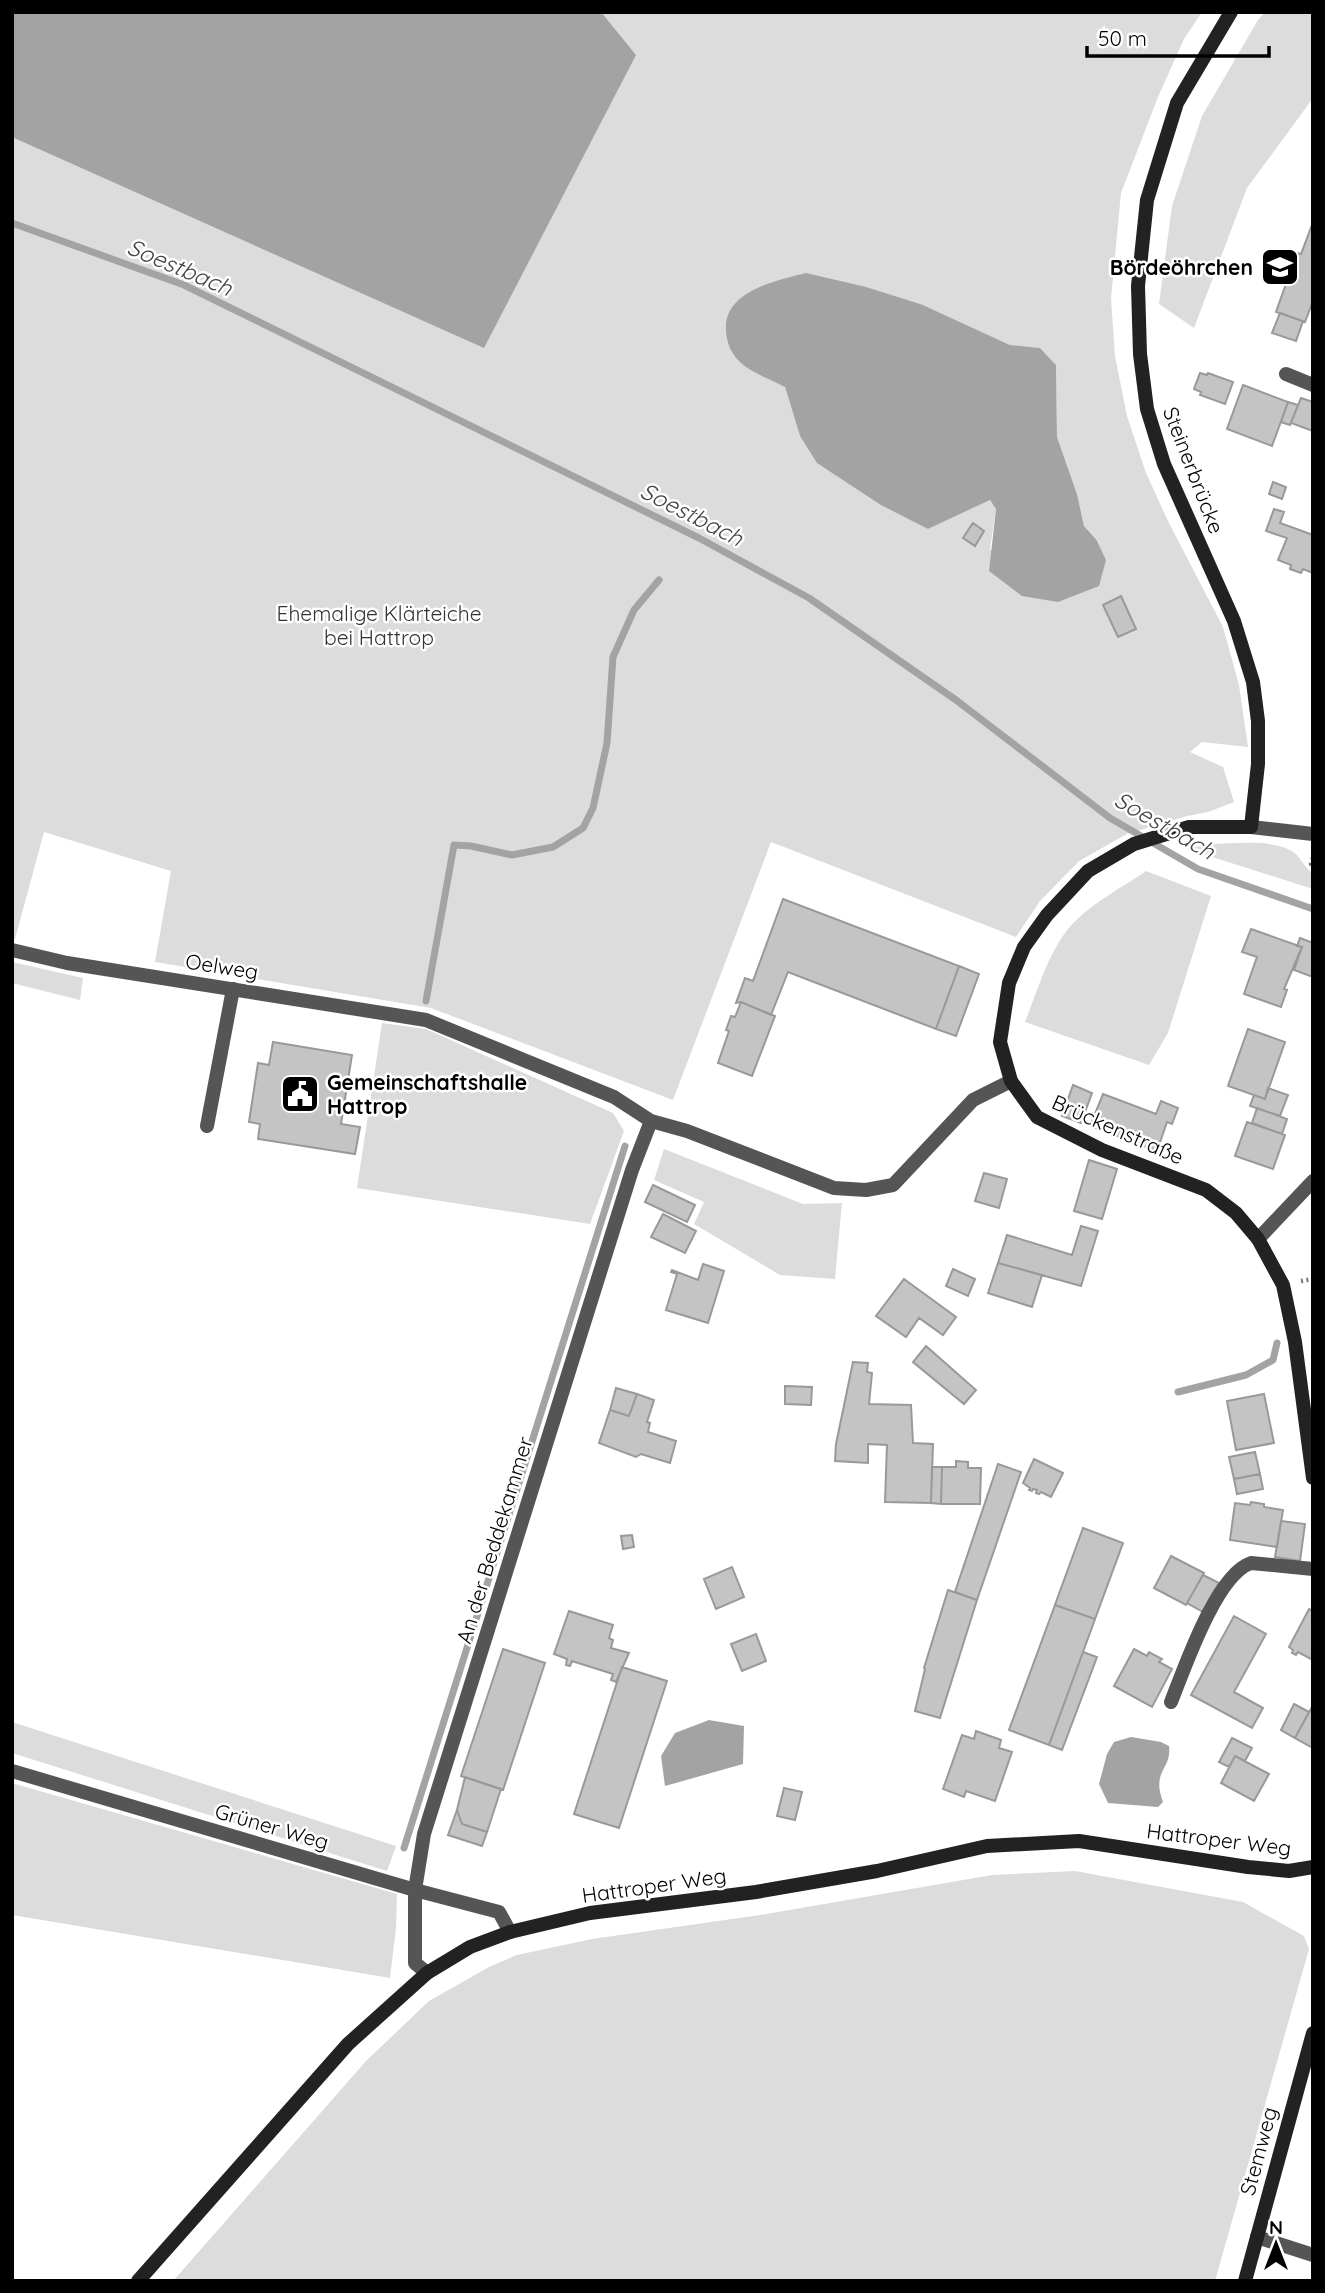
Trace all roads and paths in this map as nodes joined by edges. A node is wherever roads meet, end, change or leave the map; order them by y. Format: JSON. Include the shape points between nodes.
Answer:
{"nodes":[{"id":1,"x":1231,"y":12,"type":"edge"},
{"id":2,"x":1286,"y":374,"type":"dead end"},
{"id":3,"x":1313,"y":385,"type":"edge"},
{"id":4,"x":1251,"y":827,"type":"junction"},
{"id":5,"x":1313,"y":834,"type":"edge"},
{"id":6,"x":1313,"y":858,"type":"edge"},
{"id":7,"x":1313,"y":867,"type":"edge"},
{"id":8,"x":12,"y":950,"type":"edge"},
{"id":9,"x":233,"y":989,"type":"junction"},
{"id":10,"x":1011,"y":1082,"type":"junction"},
{"id":11,"x":651,"y":1121,"type":"junction"},
{"id":12,"x":207,"y":1126,"type":"dead end"},
{"id":13,"x":1313,"y":1181,"type":"edge"},
{"id":14,"x":1258,"y":1239,"type":"junction"},
{"id":15,"x":1313,"y":1478,"type":"edge"},
{"id":16,"x":1313,"y":1569,"type":"edge"},
{"id":17,"x":1171,"y":1702,"type":"dead end"},
{"id":18,"x":12,"y":1771,"type":"edge"},
{"id":19,"x":1313,"y":1867,"type":"edge"},
{"id":20,"x":415,"y":1890,"type":"junction"},
{"id":21,"x":510,"y":1931,"type":"junction"},
{"id":22,"x":426,"y":1973,"type":"junction"},
{"id":23,"x":1313,"y":2033,"type":"edge"},
{"id":24,"x":1257,"y":2237,"type":"junction"},
{"id":25,"x":1313,"y":2255,"type":"edge"},
{"id":26,"x":138,"y":2281,"type":"edge"},
{"id":27,"x":1245,"y":2281,"type":"edge"}],
"edges":[{"from":1,"to":4,"type":"street","name":"Steinerbrücke","via":[[1177,103],[1147,200],[1138,286],[1147,409],[1174,489],[1234,621],[1252,682],[1258,764]]},
{"from":2,"to":3,"type":"street"},
{"from":4,"to":5,"type":"street","name":"Brückenstraße"},
{"from":4,"to":10,"type":"street","name":"Brückenstraße","via":[[1189,827],[1134,844],[1088,871],[1024,947],[1009,983],[1000,1042]]},
{"from":6,"to":7,"type":"path"},
{"from":8,"to":9,"type":"street","name":"Oelweg"},
{"from":9,"to":11,"type":"street","name":"Oelweg","via":[[426,1020],[614,1097]]},
{"from":9,"to":12,"type":"street"},
{"from":10,"to":11,"type":"street","via":[[973,1100],[893,1185],[866,1190],[834,1188]]},
{"from":10,"to":14,"type":"street","name":"Brückenstraße","via":[[1037,1117],[1102,1150],[1206,1190],[1236,1213]]},
{"from":11,"to":20,"type":"street","name":"An der Beddekammer","via":[[424,1834]]},
{"from":13,"to":14,"type":"street"},
{"from":14,"to":15,"type":"street","name":"Brückenstraße","via":[[1283,1285],[1296,1342]]},
{"from":16,"to":17,"type":"street","via":[[1251,1563],[1227,1580],[1196,1639]]},
{"from":18,"to":20,"type":"street","name":"Grüner Weg"},
{"from":19,"to":21,"type":"street","name":"Hattroper Weg","via":[[1289,1871],[1248,1867],[1079,1841],[988,1846],[877,1871],[590,1913]]},
{"from":20,"to":21,"type":"street","name":"Grüner Weg","via":[[499,1912]]},
{"from":20,"to":22,"type":"street","name":"An der Beddekammer","via":[[415,1963]]},
{"from":21,"to":22,"type":"street","name":"Hattroper Weg","via":[[470,1947]]},
{"from":22,"to":26,"type":"street","name":"Hattroper Weg","via":[[348,2044]]},
{"from":23,"to":24,"type":"street","name":"Stemweg"},
{"from":24,"to":25,"type":"street"},
{"from":24,"to":27,"type":"street","name":"Stemweg"}]}
